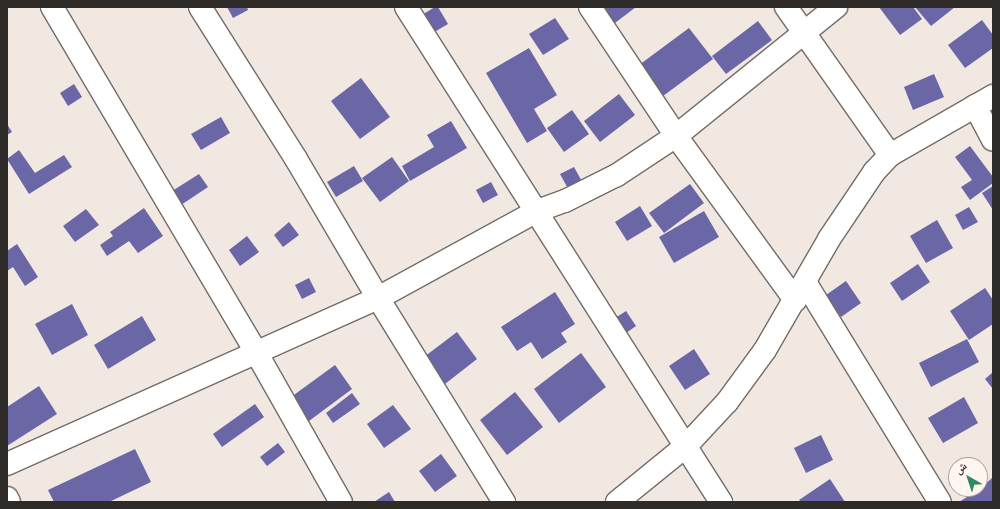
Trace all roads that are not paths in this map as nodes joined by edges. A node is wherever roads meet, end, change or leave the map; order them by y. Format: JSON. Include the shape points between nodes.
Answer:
{"nodes":[{"id":1,"x":52,"y":7,"type":"edge"},
{"id":2,"x":200,"y":7,"type":"edge"},
{"id":3,"x":406,"y":7,"type":"edge"},
{"id":4,"x":590,"y":7,"type":"edge"},
{"id":5,"x":786,"y":7,"type":"edge"},
{"id":6,"x":836,"y":7,"type":"edge"},
{"id":7,"x":803,"y":31,"type":"junction"},
{"id":8,"x":984,"y":101,"type":"edge"},
{"id":9,"x":676,"y":136,"type":"junction"},
{"id":10,"x":993,"y":140,"type":"edge"},
{"id":11,"x":890,"y":155,"type":"junction"},
{"id":12,"x":537,"y":211,"type":"junction"},
{"id":13,"x":805,"y":282,"type":"junction"},
{"id":14,"x":378,"y":298,"type":"junction"},
{"id":15,"x":795,"y":300,"type":"junction"},
{"id":16,"x":256,"y":352,"type":"junction"},
{"id":17,"x":686,"y":446,"type":"junction"},
{"id":18,"x":7,"y":464,"type":"edge"},
{"id":19,"x":7,"y":498,"type":"edge"},
{"id":20,"x":9,"y":502,"type":"edge"},
{"id":21,"x":340,"y":502,"type":"edge"},
{"id":22,"x":504,"y":502,"type":"edge"},
{"id":23,"x":617,"y":502,"type":"edge"},
{"id":24,"x":721,"y":502,"type":"edge"},
{"id":25,"x":940,"y":502,"type":"edge"}],
"edges":[{"from":1,"to":16,"type":"street"},
{"from":2,"to":14,"type":"street","via":[[296,159]]},
{"from":3,"to":12,"type":"street"},
{"from":4,"to":9,"type":"street"},
{"from":5,"to":7,"type":"street"},
{"from":6,"to":7,"type":"street"},
{"from":7,"to":9,"type":"street"},
{"from":7,"to":11,"type":"street"},
{"from":8,"to":10,"type":"street"},
{"from":8,"to":11,"type":"street"},
{"from":9,"to":12,"type":"street","via":[[617,174],[565,201]]},
{"from":9,"to":15,"type":"street"},
{"from":11,"to":13,"type":"street","via":[[857,194]]},
{"from":12,"to":14,"type":"street"},
{"from":12,"to":17,"type":"street"},
{"from":13,"to":15,"type":"street"},
{"from":13,"to":25,"type":"street"},
{"from":14,"to":16,"type":"street"},
{"from":14,"to":22,"type":"street"},
{"from":15,"to":17,"type":"street","via":[[766,350],[727,402]]},
{"from":16,"to":18,"type":"street"},
{"from":16,"to":21,"type":"street"},
{"from":17,"to":23,"type":"street"},
{"from":17,"to":24,"type":"street"},
{"from":19,"to":20,"type":"street"}]}
